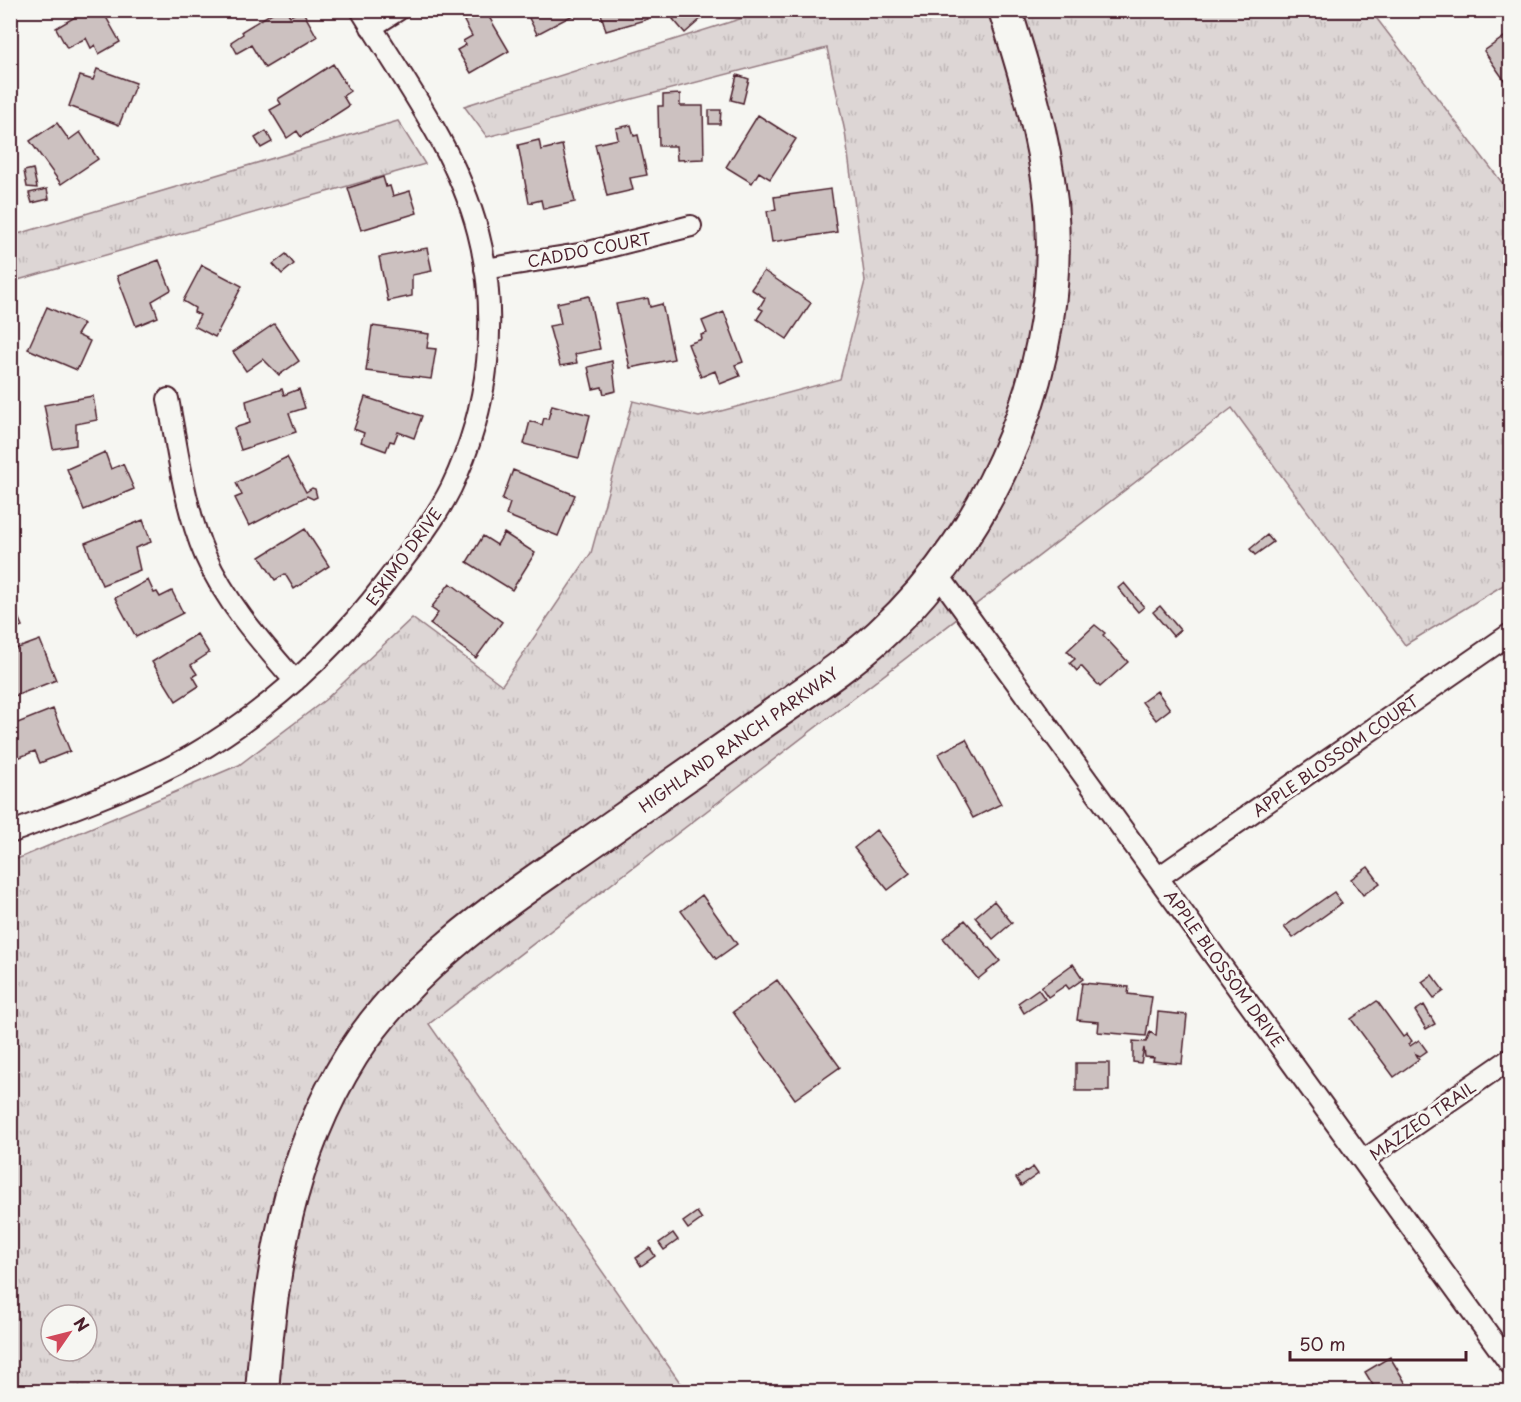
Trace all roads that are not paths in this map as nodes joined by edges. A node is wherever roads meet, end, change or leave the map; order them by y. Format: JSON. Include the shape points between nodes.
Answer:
{"nodes":[{"id":1,"x":398,"y":10,"type":"edge"},
{"id":2,"x":1005,"y":10,"type":"edge"},
{"id":3,"x":366,"y":19,"type":"edge"},
{"id":4,"x":692,"y":226,"type":"dead end"},
{"id":5,"x":485,"y":269,"type":"junction"},
{"id":6,"x":168,"y":399,"type":"dead end"},
{"id":7,"x":937,"y":573,"type":"junction"},
{"id":8,"x":1510,"y":634,"type":"edge"},
{"id":9,"x":295,"y":681,"type":"junction"},
{"id":10,"x":10,"y":833,"type":"edge"},
{"id":11,"x":1159,"y":877,"type":"junction"},
{"id":12,"x":1510,"y":1059,"type":"edge"},
{"id":13,"x":1364,"y":1160,"type":"junction"},
{"id":14,"x":1510,"y":1364,"type":"edge"},
{"id":15,"x":262,"y":1392,"type":"edge"}],
"edges":[{"from":1,"to":3,"type":"street"},
{"from":2,"to":7,"type":"main road","name":"HIGHLAND RANCH PARKWAY","via":[[1036,113],[1044,156],[1051,204],[1048,295],[1042,343],[1017,432],[979,510]]},
{"from":3,"to":5,"type":"street","name":"ESKIMO DRIVE","via":[[445,148],[464,189]]},
{"from":4,"to":5,"type":"street","name":"CADDO COURT","via":[[585,253]]},
{"from":5,"to":9,"type":"street","name":"ESKIMO DRIVE","via":[[489,315],[480,405],[450,489],[426,530],[376,595],[339,639]]},
{"from":6,"to":9,"type":"street","via":[[190,513],[205,555],[253,633]]},
{"from":7,"to":11,"type":"street","name":"APPLE BLOSSOM DRIVE"},
{"from":7,"to":15,"type":"main road","name":"HIGHLAND RANCH PARKWAY","via":[[882,633],[854,657],[485,916],[424,968],[376,1022],[332,1089],[297,1173],[276,1257]]},
{"from":8,"to":11,"type":"street","name":"APPLE BLOSSOM COURT"},
{"from":9,"to":10,"type":"street","name":"ESKIMO DRIVE","via":[[244,722],[191,756],[135,784]]},
{"from":11,"to":13,"type":"street","name":"APPLE BLOSSOM DRIVE"},
{"from":12,"to":13,"type":"street","name":"MAZZEO TRAIL"},
{"from":13,"to":14,"type":"street","name":"APPLE BLOSSOM DRIVE"}]}
